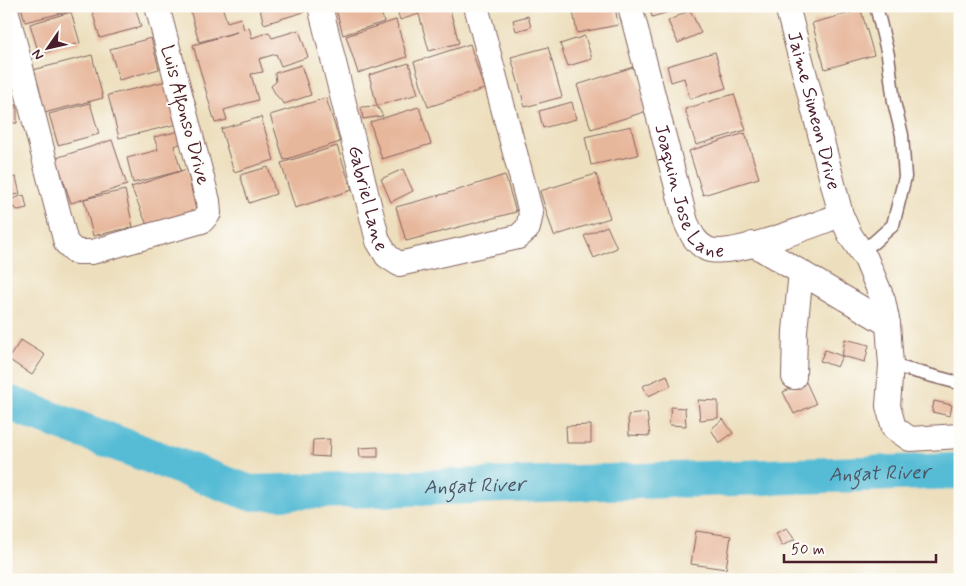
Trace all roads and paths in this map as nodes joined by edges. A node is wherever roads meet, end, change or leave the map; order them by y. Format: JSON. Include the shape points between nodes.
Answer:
{"nodes":[{"id":1,"x":157,"y":6,"type":"edge"},
{"id":2,"x":320,"y":6,"type":"edge"},
{"id":3,"x":476,"y":6,"type":"edge"},
{"id":4,"x":630,"y":6,"type":"edge"},
{"id":5,"x":787,"y":6,"type":"edge"},
{"id":6,"x":876,"y":6,"type":"edge"},
{"id":7,"x":6,"y":8,"type":"edge"},
{"id":8,"x":841,"y":215,"type":"junction"},
{"id":9,"x":753,"y":244,"type":"junction"},
{"id":10,"x":859,"y":249,"type":"junction"},
{"id":11,"x":801,"y":272,"type":"junction"},
{"id":12,"x":888,"y":324,"type":"junction"},
{"id":13,"x":891,"y":365,"type":"junction"},
{"id":14,"x":794,"y":377,"type":"dead end"},
{"id":15,"x":955,"y":382,"type":"dead end"},
{"id":16,"x":960,"y":436,"type":"edge"}],
"edges":[{"from":1,"to":7,"type":"street","name":"Luis Alfonso Drive","via":[[209,213],[202,220],[92,252],[76,252],[66,243]]},
{"from":2,"to":3,"type":"street","name":"Gabriel Lane","via":[[378,241],[387,256],[399,264],[518,237],[528,228],[531,213]]},
{"from":4,"to":9,"type":"street","name":"Joaquin Jose Lane","via":[[686,222],[695,240],[708,249],[726,251]]},
{"from":5,"to":8,"type":"street","name":"Jaime Simeon Drive"},
{"from":6,"to":10,"type":"lane","via":[[902,135],[904,177],[893,225],[873,243]]},
{"from":8,"to":9,"type":"street","name":"Joaquin Jose Lane"},
{"from":8,"to":10,"type":"street","name":"Jaime Simeon Drive"},
{"from":9,"to":11,"type":"street"},
{"from":10,"to":12,"type":"street","name":"Jaime Simeon Drive","via":[[883,300]]},
{"from":11,"to":12,"type":"street"},
{"from":11,"to":14,"type":"street"},
{"from":12,"to":13,"type":"street","name":"Jaime Simeon Drive"},
{"from":13,"to":15,"type":"lane"},
{"from":13,"to":16,"type":"street","name":"Jaime Simeon Drive","via":[[888,406],[894,428],[910,439]]}]}
